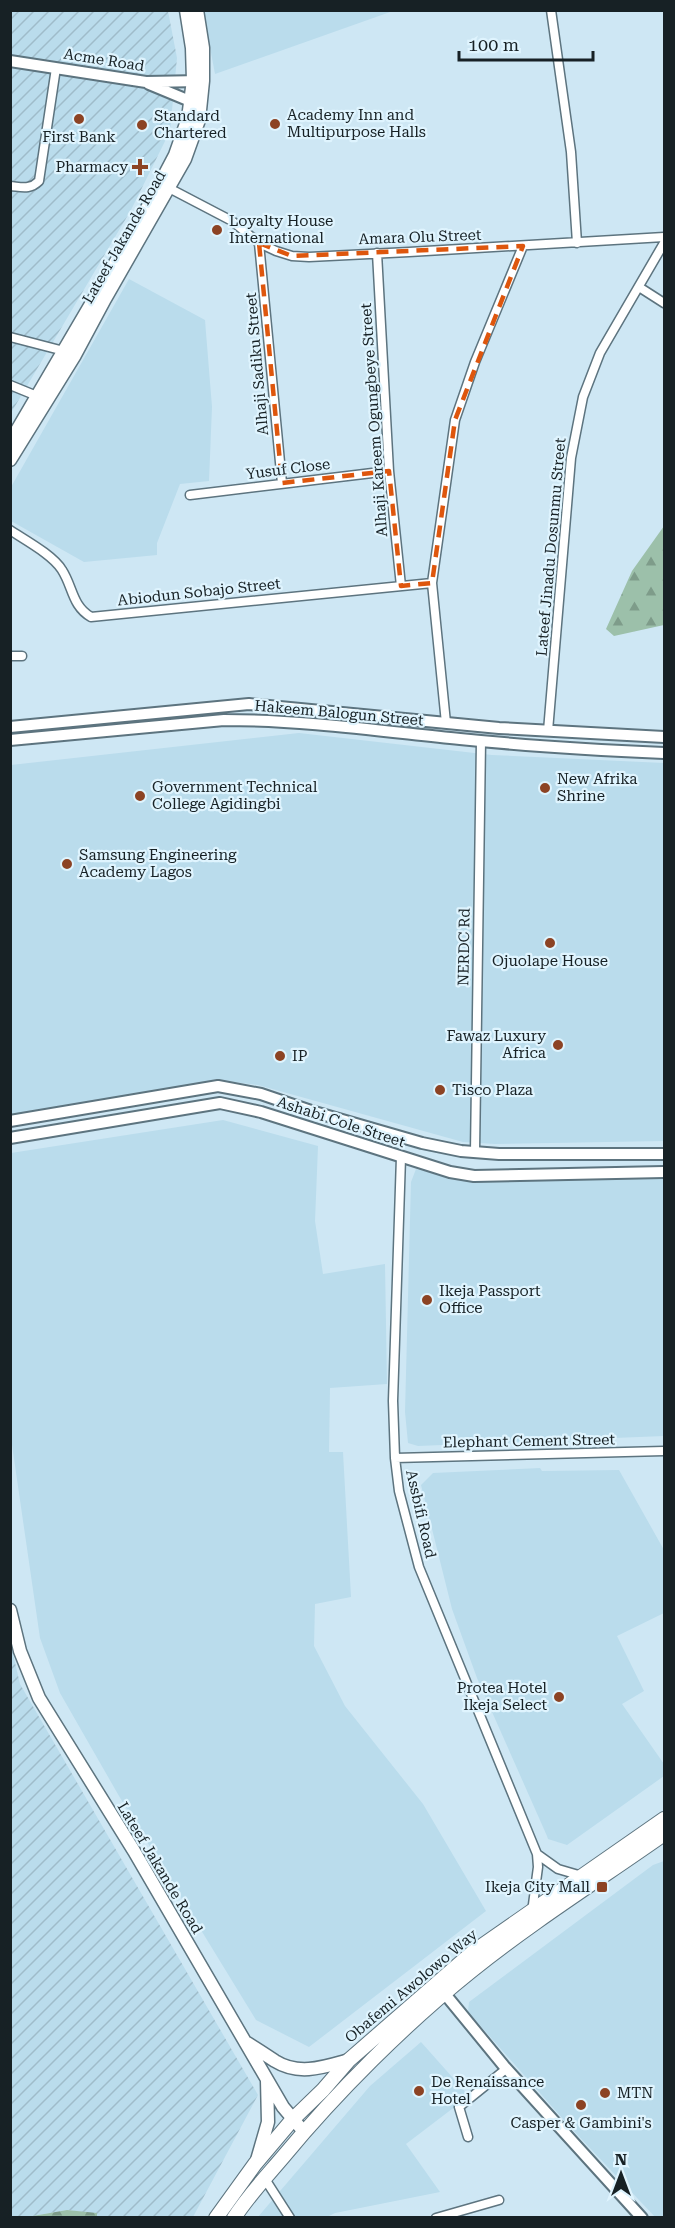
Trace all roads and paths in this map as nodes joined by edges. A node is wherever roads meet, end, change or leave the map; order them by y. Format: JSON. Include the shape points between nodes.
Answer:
{"nodes":[{"id":1,"x":186,"y":10,"type":"edge"},
{"id":2,"x":197,"y":10,"type":"edge"},
{"id":3,"x":551,"y":10,"type":"edge"},
{"id":4,"x":10,"y":61,"type":"edge"},
{"id":5,"x":56,"y":68,"type":"junction"},
{"id":6,"x":198,"y":81,"type":"junction"},
{"id":7,"x":146,"y":82,"type":"junction"},
{"id":8,"x":196,"y":102,"type":"junction"},
{"id":9,"x":10,"y":186,"type":"edge"},
{"id":10,"x":164,"y":186,"type":"junction"},
{"id":11,"x":664,"y":237,"type":"edge"},
{"id":12,"x":260,"y":243,"type":"junction"},
{"id":13,"x":577,"y":243,"type":"junction"},
{"id":14,"x":664,"y":243,"type":"edge"},
{"id":15,"x":523,"y":246,"type":"junction"},
{"id":16,"x":376,"y":253,"type":"junction"},
{"id":17,"x":639,"y":287,"type":"junction"},
{"id":18,"x":664,"y":303,"type":"edge"},
{"id":19,"x":10,"y":337,"type":"edge"},
{"id":20,"x":64,"y":351,"type":"junction"},
{"id":21,"x":10,"y":385,"type":"edge"},
{"id":22,"x":37,"y":396,"type":"junction"},
{"id":23,"x":10,"y":442,"type":"edge"},
{"id":24,"x":10,"y":459,"type":"edge"},
{"id":25,"x":389,"y":471,"type":"junction"},
{"id":26,"x":282,"y":483,"type":"junction"},
{"id":27,"x":190,"y":495,"type":"dead end"},
{"id":28,"x":10,"y":530,"type":"edge"},
{"id":29,"x":432,"y":583,"type":"junction"},
{"id":30,"x":401,"y":586,"type":"junction"},
{"id":31,"x":10,"y":656,"type":"edge"},
{"id":32,"x":22,"y":656,"type":"dead end"},
{"id":33,"x":365,"y":715,"type":"junction"},
{"id":34,"x":446,"y":723,"type":"junction"},
{"id":35,"x":37,"y":724,"type":"junction"},
{"id":36,"x":10,"y":727,"type":"edge"},
{"id":37,"x":362,"y":729,"type":"junction"},
{"id":38,"x":548,"y":730,"type":"junction"},
{"id":39,"x":664,"y":737,"type":"edge"},
{"id":40,"x":38,"y":738,"type":"junction"},
{"id":41,"x":10,"y":740,"type":"edge"},
{"id":42,"x":481,"y":741,"type":"junction"},
{"id":43,"x":664,"y":753,"type":"edge"},
{"id":44,"x":10,"y":1121,"type":"edge"},
{"id":45,"x":10,"y":1138,"type":"edge"},
{"id":46,"x":475,"y":1152,"type":"junction"},
{"id":47,"x":636,"y":1154,"type":"junction"},
{"id":48,"x":664,"y":1154,"type":"edge"},
{"id":49,"x":401,"y":1157,"type":"junction"},
{"id":50,"x":636,"y":1173,"type":"junction"},
{"id":51,"x":664,"y":1173,"type":"edge"},
{"id":52,"x":664,"y":1451,"type":"edge"},
{"id":53,"x":394,"y":1458,"type":"junction"},
{"id":54,"x":10,"y":1610,"type":"edge"},
{"id":55,"x":664,"y":1819,"type":"edge"},
{"id":56,"x":664,"y":1834,"type":"edge"},
{"id":57,"x":537,"y":1854,"type":"junction"},
{"id":58,"x":583,"y":1876,"type":"junction"},
{"id":59,"x":532,"y":1912,"type":"junction"},
{"id":60,"x":445,"y":1994,"type":"junction"},
{"id":61,"x":246,"y":2042,"type":"junction"},
{"id":62,"x":349,"y":2060,"type":"junction"},
{"id":63,"x":506,"y":2069,"type":"junction"},
{"id":64,"x":267,"y":2079,"type":"junction"},
{"id":65,"x":292,"y":2120,"type":"junction"},
{"id":66,"x":304,"y":2132,"type":"junction"},
{"id":67,"x":468,"y":2137,"type":"dead end"},
{"id":68,"x":255,"y":2164,"type":"junction"},
{"id":69,"x":265,"y":2179,"type":"junction"},
{"id":70,"x":500,"y":2200,"type":"dead end"},
{"id":71,"x":216,"y":2217,"type":"edge"},
{"id":72,"x":234,"y":2217,"type":"edge"},
{"id":73,"x":290,"y":2217,"type":"edge"},
{"id":74,"x":436,"y":2217,"type":"edge"},
{"id":75,"x":642,"y":2217,"type":"edge"}],
"edges":[{"from":1,"to":6,"type":"main road","name":"Lateef Jakande Road"},
{"from":2,"to":6,"type":"main road","name":"Lateef Jakande Road","via":[[203,48]]},
{"from":3,"to":13,"type":"street","via":[[571,152]]},
{"from":4,"to":5,"type":"street","name":"Acme Road"},
{"from":5,"to":7,"type":"street","name":"Acme Road"},
{"from":5,"to":9,"type":"street","via":[[39,181],[27,188]]},
{"from":6,"to":7,"type":"street","name":"Acme Road"},
{"from":6,"to":8,"type":"main road","name":"Lateef Jakande Road"},
{"from":7,"to":8,"type":"street"},
{"from":8,"to":10,"type":"main road","name":"Lateef Jakande Road","via":[[199,120],[185,159]]},
{"from":10,"to":12,"type":"street","name":"Amara Olu Street","via":[[232,221]]},
{"from":10,"to":20,"type":"main road","name":"Lateef Jakande Road"},
{"from":10,"to":24,"type":"main road","name":"Lateef Jakande Road","via":[[75,355]]},
{"from":11,"to":13,"type":"street","name":"Amara Olu Street"},
{"from":12,"to":16,"type":"street","name":"Amara Olu Street","via":[[292,256]]},
{"from":12,"to":26,"type":"street","name":"Alhaji Sadiku Street"},
{"from":13,"to":15,"type":"street","name":"Amara Olu Street"},
{"from":14,"to":17,"type":"street","name":"Lateef Jinadu Dosunmu Street"},
{"from":15,"to":16,"type":"street","name":"Amara Olu Street"},
{"from":15,"to":29,"type":"street","name":"Hakeem Balogun Street","via":[[474,362],[455,420]]},
{"from":16,"to":25,"type":"street","name":"Alhaji Kareem Ogungbeye Street"},
{"from":17,"to":18,"type":"street"},
{"from":17,"to":38,"type":"street","name":"Lateef Jinadu Dosunmu Street","via":[[600,353],[577,423]]},
{"from":19,"to":20,"type":"street"},
{"from":20,"to":22,"type":"main road","name":"Lateef Jakande Road"},
{"from":21,"to":22,"type":"street"},
{"from":22,"to":23,"type":"main road","name":"Lateef Jakande Road"},
{"from":25,"to":26,"type":"street","name":"Yusuf Close"},
{"from":25,"to":30,"type":"street","name":"Alhaji Kareem Ogungbeye Street"},
{"from":26,"to":27,"type":"street","name":"Yusuf Close"},
{"from":28,"to":30,"type":"street","name":"Abiodun Sobajo Street","via":[[54,561],[62,570],[76,604],[91,617]]},
{"from":29,"to":30,"type":"street","name":"Abiodun Sobajo Street"},
{"from":29,"to":34,"type":"street","name":"Hakeem Balogun Street"},
{"from":31,"to":32,"type":"street"},
{"from":33,"to":34,"type":"street","name":"Hakeem Balogun Street"},
{"from":33,"to":35,"type":"street","name":"Hakeem Balogun Street","via":[[249,705]]},
{"from":33,"to":37,"type":"street"},
{"from":34,"to":38,"type":"street","name":"Hakeem Balogun Street"},
{"from":35,"to":36,"type":"street","name":"Hakeem Balogun Street"},
{"from":35,"to":40,"type":"street"},
{"from":37,"to":40,"type":"street","name":"Hakeem Balogun Street","via":[[224,720]]},
{"from":37,"to":42,"type":"street","name":"Hakeem Balogun Street"},
{"from":38,"to":39,"type":"street","name":"Hakeem Balogun Street"},
{"from":40,"to":41,"type":"street","name":"Hakeem Balogun Street"},
{"from":42,"to":43,"type":"street","name":"Hakeem Balogun Street"},
{"from":42,"to":46,"type":"street","name":"NERDC Rd"},
{"from":44,"to":46,"type":"street","name":"Ashabi Cole Street","via":[[218,1086],[261,1094],[423,1143]]},
{"from":45,"to":49,"type":"street","name":"Ashabi Cole Street","via":[[220,1102]]},
{"from":46,"to":47,"type":"street","name":"Ashabi Cole Street"},
{"from":47,"to":48,"type":"street","name":"Ashabi Cole Street"},
{"from":47,"to":50,"type":"street"},
{"from":49,"to":50,"type":"street","name":"Ashabi Cole Street","via":[[474,1176]]},
{"from":49,"to":53,"type":"street","name":"Assbifi Road"},
{"from":50,"to":51,"type":"street","name":"Ashabi Cole Street"},
{"from":52,"to":53,"type":"street","name":"Elephant Cement Street"},
{"from":53,"to":57,"type":"street","name":"Assbifi Road","via":[[419,1567]]},
{"from":54,"to":61,"type":"main road","name":"Lateef Jakande Road","via":[[20,1651],[39,1698]]},
{"from":55,"to":58,"type":"main road","name":"Obafemi Awolowo Way"},
{"from":56,"to":60,"type":"main road","name":"Obafemi Awolowo Way","via":[[528,1928]]},
{"from":57,"to":58,"type":"street","via":[[558,1869]]},
{"from":57,"to":59,"type":"street"},
{"from":58,"to":59,"type":"main road","name":"Obafemi Awolowo Way"},
{"from":59,"to":62,"type":"main road","name":"Obafemi Awolowo Way","via":[[473,1952]]},
{"from":60,"to":63,"type":"street"},
{"from":60,"to":66,"type":"main road","name":"Obafemi Awolowo Way"},
{"from":61,"to":62,"type":"main road","via":[[277,2062],[297,2069],[315,2070]]},
{"from":61,"to":64,"type":"main road","name":"Lateef Jakande Road"},
{"from":62,"to":65,"type":"main road","name":"Obafemi Awolowo Way"},
{"from":63,"to":67,"type":"street","via":[[459,2107]]},
{"from":63,"to":75,"type":"street"},
{"from":64,"to":65,"type":"main road","name":"Lateef Jakande Road"},
{"from":64,"to":68,"type":"main road","via":[[268,2122]]},
{"from":65,"to":66,"type":"main road","name":"Lateef Jakande Road"},
{"from":65,"to":68,"type":"main road","name":"Obafemi Awolowo Way"},
{"from":66,"to":69,"type":"main road","name":"Obafemi Awolowo Way"},
{"from":68,"to":71,"type":"main road","name":"Obafemi Awolowo Way"},
{"from":69,"to":72,"type":"main road","name":"Obafemi Awolowo Way"},
{"from":69,"to":73,"type":"street"},
{"from":70,"to":74,"type":"street"}]}
